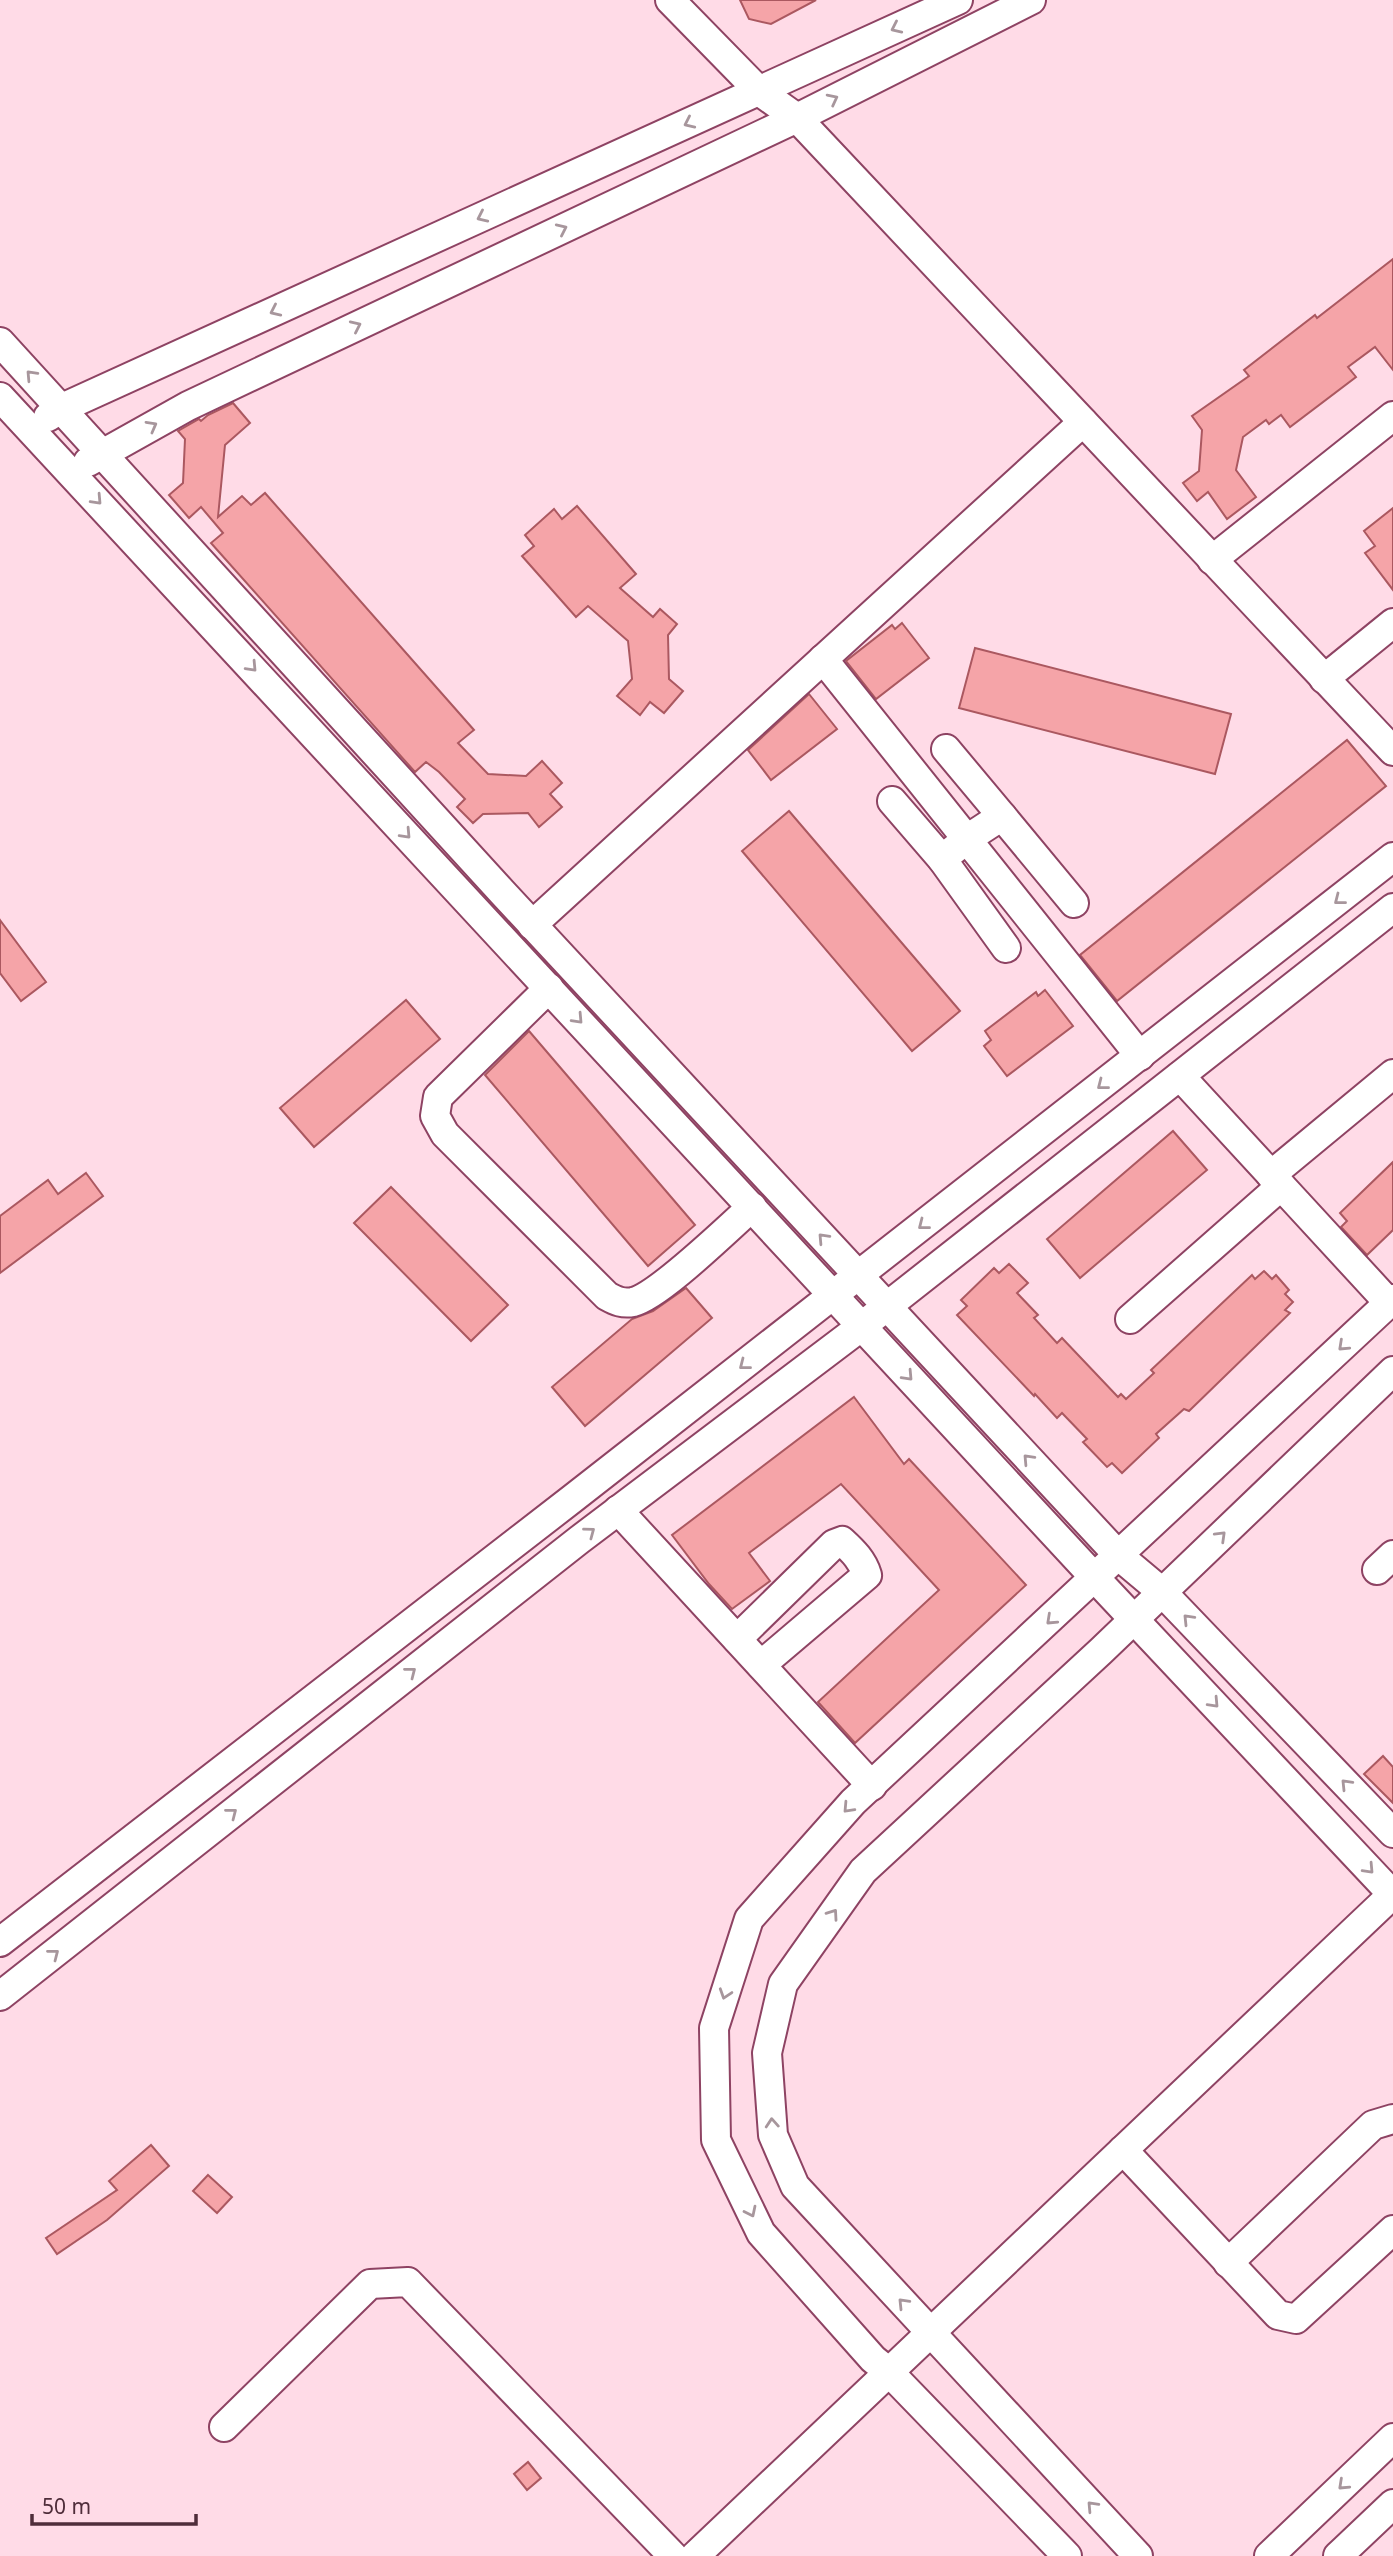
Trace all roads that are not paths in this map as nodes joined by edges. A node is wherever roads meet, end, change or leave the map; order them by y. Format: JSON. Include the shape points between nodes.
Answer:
{"nodes":[{"id":1,"x":958,"y":0,"type":"edge"},
{"id":2,"x":1031,"y":0,"type":"edge"},
{"id":3,"x":680,"y":5,"type":"edge"},
{"id":4,"x":760,"y":91,"type":"junction"},
{"id":5,"x":797,"y":118,"type":"junction"},
{"id":6,"x":0,"y":342,"type":"edge"},
{"id":7,"x":0,"y":397,"type":"edge"},
{"id":8,"x":62,"y":408,"type":"junction"},
{"id":9,"x":1393,"y":416,"type":"edge"},
{"id":10,"x":1083,"y":422,"type":"junction"},
{"id":11,"x":30,"y":428,"type":"junction"},
{"id":12,"x":103,"y":453,"type":"junction"},
{"id":13,"x":71,"y":471,"type":"junction"},
{"id":14,"x":1212,"y":560,"type":"junction"},
{"id":15,"x":1393,"y":623,"type":"edge"},
{"id":16,"x":823,"y":659,"type":"junction"},
{"id":17,"x":1324,"y":679,"type":"junction"},
{"id":18,"x":946,"y":749,"type":"dead end"},
{"id":19,"x":1393,"y":751,"type":"edge"},
{"id":20,"x":891,"y":801,"type":"dead end"},
{"id":21,"x":1002,"y":816,"type":"junction"},
{"id":22,"x":967,"y":839,"type":"junction"},
{"id":23,"x":1393,"y":858,"type":"edge"},
{"id":24,"x":942,"y":859,"type":"junction"},
{"id":25,"x":1074,"y":902,"type":"dead end"},
{"id":26,"x":1393,"y":908,"type":"edge"},
{"id":27,"x":532,"y":925,"type":"junction"},
{"id":28,"x":1006,"y":948,"type":"dead end"},
{"id":29,"x":550,"y":988,"type":"junction"},
{"id":30,"x":1140,"y":1055,"type":"junction"},
{"id":31,"x":1393,"y":1073,"type":"edge"},
{"id":32,"x":1180,"y":1076,"type":"junction"},
{"id":33,"x":1276,"y":1180,"type":"junction"},
{"id":34,"x":752,"y":1207,"type":"junction"},
{"id":35,"x":858,"y":1276,"type":"junction"},
{"id":36,"x":834,"y":1295,"type":"junction"},
{"id":37,"x":1391,"y":1301,"type":"edge"},
{"id":38,"x":886,"y":1306,"type":"junction"},
{"id":39,"x":1130,"y":1319,"type":"dead end"},
{"id":40,"x":862,"y":1326,"type":"junction"},
{"id":41,"x":1393,"y":1371,"type":"edge"},
{"id":42,"x":618,"y":1510,"type":"junction"},
{"id":43,"x":1119,"y":1556,"type":"junction"},
{"id":44,"x":1095,"y":1578,"type":"junction"},
{"id":45,"x":1162,"y":1592,"type":"junction"},
{"id":46,"x":1135,"y":1619,"type":"junction"},
{"id":47,"x":737,"y":1639,"type":"junction"},
{"id":48,"x":761,"y":1665,"type":"junction"},
{"id":49,"x":872,"y":1786,"type":"junction"},
{"id":50,"x":1393,"y":1833,"type":"edge"},
{"id":51,"x":1393,"y":1894,"type":"edge"},
{"id":52,"x":0,"y":1942,"type":"edge"},
{"id":53,"x":0,"y":1996,"type":"edge"},
{"id":54,"x":1393,"y":2119,"type":"edge"},
{"id":55,"x":1123,"y":2150,"type":"junction"},
{"id":56,"x":1393,"y":2230,"type":"edge"},
{"id":57,"x":1228,"y":2263,"type":"junction"},
{"id":58,"x":931,"y":2332,"type":"junction"},
{"id":59,"x":889,"y":2372,"type":"junction"},
{"id":60,"x":224,"y":2427,"type":"dead end"},
{"id":61,"x":1393,"y":2438,"type":"edge"},
{"id":62,"x":1393,"y":2504,"type":"edge"},
{"id":63,"x":673,"y":2556,"type":"edge"},
{"id":64,"x":695,"y":2556,"type":"edge"},
{"id":65,"x":1067,"y":2556,"type":"edge"},
{"id":66,"x":1138,"y":2556,"type":"edge"},
{"id":67,"x":1269,"y":2556,"type":"edge"},
{"id":68,"x":1338,"y":2556,"type":"edge"}],
"edges":[{"from":1,"to":4,"type":"street","one_way":true},
{"from":5,"to":2,"type":"street","one_way":true},
{"from":3,"to":4,"type":"street"},
{"from":4,"to":5,"type":"street"},
{"from":4,"to":8,"type":"street","one_way":true},
{"from":5,"to":10,"type":"street"},
{"from":12,"to":5,"type":"street","one_way":true,"via":[[188,406]]},
{"from":8,"to":6,"type":"street","one_way":true},
{"from":7,"to":11,"type":"street"},
{"from":8,"to":11,"type":"street"},
{"from":8,"to":12,"type":"street"},
{"from":9,"to":14,"type":"street"},
{"from":10,"to":14,"type":"street"},
{"from":10,"to":16,"type":"street"},
{"from":11,"to":13,"type":"street"},
{"from":12,"to":13,"type":"street"},
{"from":12,"to":27,"type":"street"},
{"from":13,"to":29,"type":"street","one_way":true},
{"from":14,"to":17,"type":"street"},
{"from":15,"to":17,"type":"street"},
{"from":16,"to":22,"type":"street"},
{"from":16,"to":27,"type":"street"},
{"from":17,"to":19,"type":"street"},
{"from":18,"to":21,"type":"street"},
{"from":20,"to":24,"type":"street"},
{"from":21,"to":22,"type":"street"},
{"from":21,"to":25,"type":"street"},
{"from":22,"to":24,"type":"street"},
{"from":22,"to":30,"type":"street"},
{"from":23,"to":30,"type":"street","one_way":true},
{"from":24,"to":28,"type":"street"},
{"from":26,"to":32,"type":"street"},
{"from":35,"to":27,"type":"street","one_way":true},
{"from":29,"to":34,"type":"street","one_way":true},
{"from":29,"to":34,"type":"street","via":[[438,1097],[435,1116],[445,1133],[619,1303],[635,1302],[668,1281]]},
{"from":30,"to":35,"type":"street","one_way":true},
{"from":31,"to":33,"type":"street"},
{"from":32,"to":33,"type":"street"},
{"from":32,"to":38,"type":"street"},
{"from":33,"to":37,"type":"street"},
{"from":33,"to":39,"type":"street"},
{"from":34,"to":36,"type":"street"},
{"from":35,"to":36,"type":"street"},
{"from":35,"to":38,"type":"street"},
{"from":36,"to":40,"type":"street"},
{"from":36,"to":52,"type":"street","one_way":true},
{"from":37,"to":43,"type":"street","one_way":true},
{"from":38,"to":40,"type":"street"},
{"from":43,"to":38,"type":"street","one_way":true},
{"from":40,"to":42,"type":"street"},
{"from":40,"to":44,"type":"street","one_way":true},
{"from":45,"to":41,"type":"street","one_way":true},
{"from":42,"to":47,"type":"street"},
{"from":53,"to":42,"type":"street","one_way":true},
{"from":43,"to":44,"type":"street"},
{"from":43,"to":45,"type":"street"},
{"from":44,"to":46,"type":"street"},
{"from":44,"to":49,"type":"street","one_way":true},
{"from":45,"to":46,"type":"street"},
{"from":50,"to":45,"type":"street","one_way":true},
{"from":46,"to":51,"type":"street","one_way":true},
{"from":58,"to":46,"type":"street","one_way":true,"via":[[795,2186],[772,2136],[766,2053],[783,1984],[863,1871]]},
{"from":47,"to":48,"type":"street"},
{"from":47,"to":48,"type":"street","via":[[834,1544],[842,1541],[850,1549],[867,1575]]},
{"from":48,"to":49,"type":"street"},
{"from":49,"to":59,"type":"street","one_way":true,"via":[[749,1919],[713,2028],[716,2140],[761,2233]]},
{"from":51,"to":55,"type":"street"},
{"from":54,"to":57,"type":"street","via":[[1373,2125]]},
{"from":55,"to":57,"type":"street"},
{"from":55,"to":58,"type":"street"},
{"from":56,"to":57,"type":"street","via":[[1296,2319],[1278,2315]]},
{"from":58,"to":59,"type":"street"},
{"from":66,"to":58,"type":"street","one_way":true},
{"from":59,"to":64,"type":"street"},
{"from":59,"to":65,"type":"street"},
{"from":60,"to":63,"type":"street","via":[[370,2284],[408,2282]]},
{"from":61,"to":67,"type":"street","one_way":true},
{"from":62,"to":68,"type":"street"}]}
